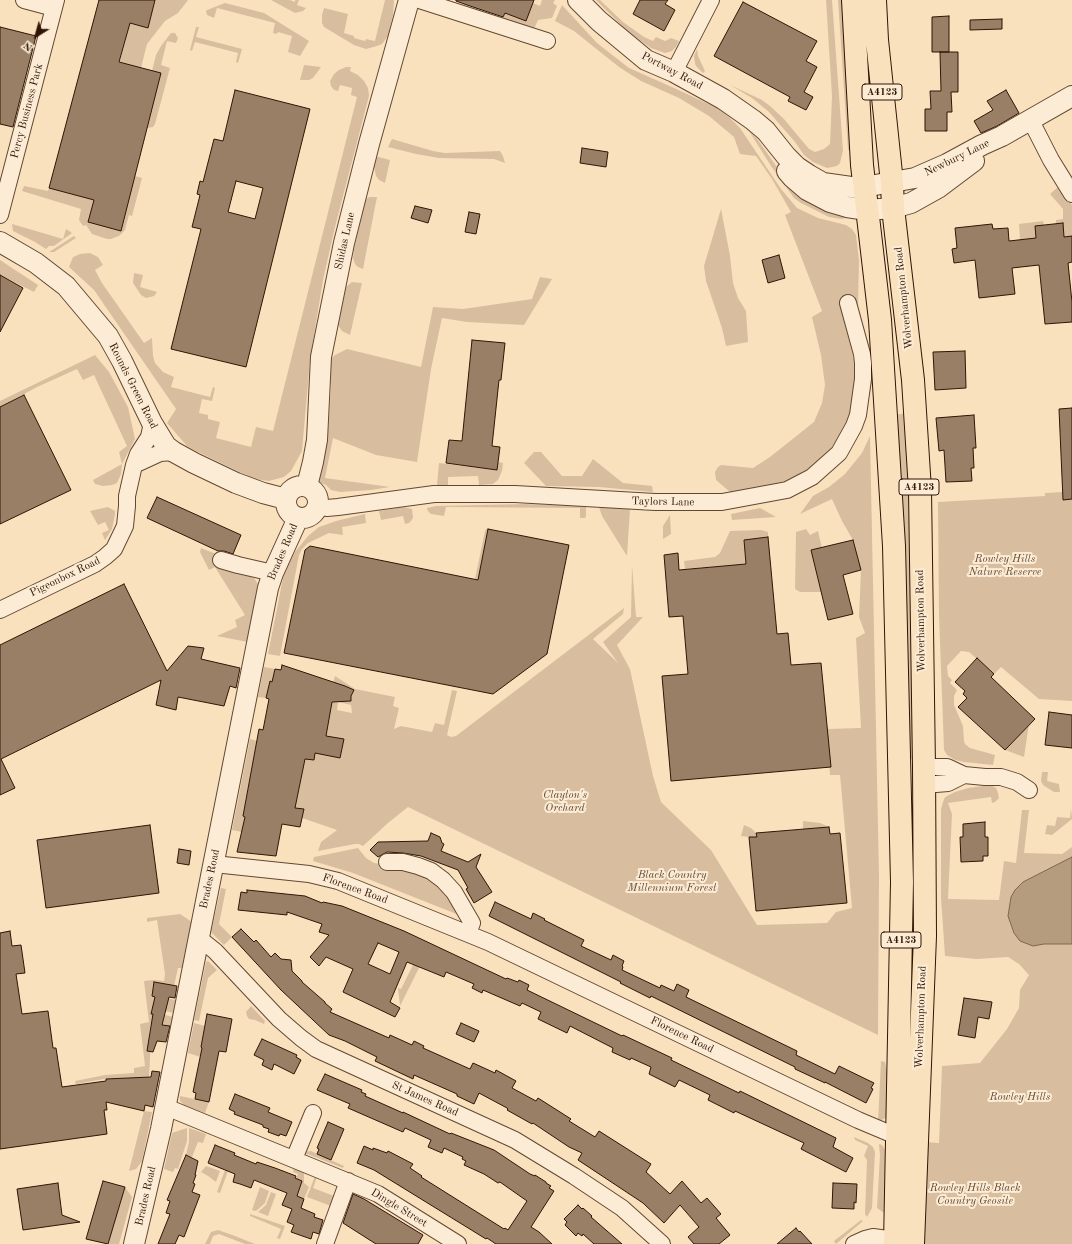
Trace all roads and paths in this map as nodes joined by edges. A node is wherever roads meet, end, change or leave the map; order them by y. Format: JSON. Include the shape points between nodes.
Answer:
{"nodes":[{"id":1,"x":24,"y":0,"type":"edge"},
{"id":2,"x":409,"y":0,"type":"edge"},
{"id":3,"x":419,"y":0,"type":"edge"},
{"id":4,"x":578,"y":0,"type":"edge"},
{"id":5,"x":711,"y":0,"type":"edge"},
{"id":6,"x":853,"y":0,"type":"edge"},
{"id":7,"x":875,"y":0,"type":"edge"},
{"id":8,"x":54,"y":4,"type":"edge"},
{"id":9,"x":547,"y":41,"type":"dead end"},
{"id":10,"x":674,"y":72,"type":"junction"},
{"id":11,"x":1072,"y":96,"type":"edge"},
{"id":12,"x":1030,"y":119,"type":"junction"},
{"id":13,"x":753,"y":120,"type":"junction"},
{"id":14,"x":1002,"y":136,"type":"junction"},
{"id":15,"x":862,"y":165,"type":"junction"},
{"id":16,"x":841,"y":186,"type":"junction"},
{"id":17,"x":878,"y":186,"type":"junction"},
{"id":18,"x":1072,"y":194,"type":"edge"},
{"id":19,"x":880,"y":209,"type":"junction"},
{"id":20,"x":0,"y":215,"type":"edge"},
{"id":21,"x":0,"y":242,"type":"edge"},
{"id":22,"x":848,"y":303,"type":"dead end"},
{"id":23,"x":152,"y":423,"type":"junction"},
{"id":24,"x":174,"y":452,"type":"junction"},
{"id":25,"x":134,"y":464,"type":"junction"},
{"id":26,"x":306,"y":486,"type":"junction"},
{"id":27,"x":286,"y":499,"type":"junction"},
{"id":28,"x":318,"y":506,"type":"junction"},
{"id":29,"x":298,"y":518,"type":"junction"},
{"id":30,"x":221,"y":560,"type":"dead end"},
{"id":31,"x":273,"y":573,"type":"junction"},
{"id":32,"x":0,"y":610,"type":"edge"},
{"id":33,"x":898,"y":745,"type":"junction"},
{"id":34,"x":921,"y":777,"type":"junction"},
{"id":35,"x":1029,"y":790,"type":"dead end"},
{"id":36,"x":387,"y":862,"type":"dead end"},
{"id":37,"x":214,"y":864,"type":"junction"},
{"id":38,"x":902,"y":882,"type":"junction"},
{"id":39,"x":468,"y":933,"type":"junction"},
{"id":40,"x":198,"y":942,"type":"junction"},
{"id":41,"x":166,"y":1108,"type":"junction"},
{"id":42,"x":313,"y":1113,"type":"dead end"},
{"id":43,"x":906,"y":1137,"type":"junction"},
{"id":44,"x":294,"y":1159,"type":"junction"},
{"id":45,"x":348,"y":1181,"type":"junction"},
{"id":46,"x":904,"y":1242,"type":"edge"},
{"id":47,"x":134,"y":1244,"type":"edge"},
{"id":48,"x":325,"y":1244,"type":"edge"},
{"id":49,"x":458,"y":1244,"type":"edge"},
{"id":50,"x":662,"y":1244,"type":"edge"},
{"id":51,"x":854,"y":1244,"type":"edge"}],
"edges":[{"from":1,"to":8,"type":"street","name":"Percy Business Park"},
{"from":2,"to":26,"type":"street","name":"Shidas Lane","via":[[344,242],[321,357],[317,440]]},
{"from":3,"to":9,"type":"street"},
{"from":4,"to":10,"type":"street","name":"Portway Road","via":[[646,60]]},
{"from":5,"to":10,"type":"street"},
{"from":6,"to":15,"type":"highway","name":"Wolverhampton Road","number":"A4123"},
{"from":7,"to":17,"type":"highway","name":"Wolverhampton Road","number":"A4123"},
{"from":8,"to":20,"type":"street","name":"Percy Business Park"},
{"from":10,"to":13,"type":"street","name":"Portway Road","via":[[723,99]]},
{"from":11,"to":12,"type":"street","name":"Newbury Lane"},
{"from":12,"to":14,"type":"street","name":"Newbury Lane"},
{"from":12,"to":18,"type":"street"},
{"from":13,"to":16,"type":"street","name":"Portway Road","via":[[797,167],[824,183]]},
{"from":13,"to":19,"type":"street","name":"Portway Road","via":[[783,167],[807,190],[830,202],[847,207]]},
{"from":14,"to":17,"type":"street","name":"Newbury Lane","via":[[928,173]]},
{"from":14,"to":19,"type":"street","name":"Newbury Lane","via":[[938,188],[911,202]]},
{"from":15,"to":16,"type":"street"},
{"from":15,"to":17,"type":"highway","name":"Wolverhampton Road","number":"A4123"},
{"from":16,"to":17,"type":"street","name":"Newbury Lane"},
{"from":17,"to":19,"type":"highway","name":"Wolverhampton Road","number":"A4123"},
{"from":17,"to":19,"type":"highway","name":"Wolverhampton Road","number":"A4123"},
{"from":19,"to":33,"type":"highway","name":"Wolverhampton Road","number":"A4123","via":[[880,320],[894,546]]},
{"from":19,"to":34,"type":"highway","name":"Wolverhampton Road","number":"A4123","via":[[913,380],[919,483]]},
{"from":21,"to":23,"type":"street","name":"Rounds Green Road","via":[[36,263],[66,286],[108,336]]},
{"from":22,"to":28,"type":"street","name":"Taylors Lane","via":[[863,363],[858,415],[839,453],[812,477],[787,490],[722,502],[655,502],[512,494],[434,494],[338,507]]},
{"from":23,"to":24,"type":"street","name":"Rounds Green Road","via":[[166,446]]},
{"from":23,"to":25,"type":"street","name":"Pigeonbox Road","via":[[149,436]]},
{"from":24,"to":25,"type":"street","via":[[160,453]]},
{"from":24,"to":27,"type":"street","name":"Rounds Green Road","via":[[236,483]]},
{"from":25,"to":32,"type":"street","name":"Pigeonbox Road","via":[[127,496],[125,526],[114,549],[95,564]]},
{"from":26,"to":27,"type":"street","via":[[292,489]]},
{"from":26,"to":28,"type":"street","via":[[316,493],[319,499]]},
{"from":27,"to":29,"type":"street","via":[[287,508]]},
{"from":28,"to":29,"type":"street","via":[[310,516]]},
{"from":29,"to":31,"type":"street","name":"Brades Road"},
{"from":30,"to":31,"type":"street"},
{"from":31,"to":37,"type":"street","name":"Brades Road"},
{"from":33,"to":34,"type":"highway","via":[[904,763]]},
{"from":33,"to":38,"type":"highway","name":"Wolverhampton Road","number":"A4123"},
{"from":34,"to":35,"type":"street","via":[[948,783],[964,775],[1001,777],[1017,782]]},
{"from":34,"to":38,"type":"highway","via":[[914,783],[912,854]]},
{"from":34,"to":43,"type":"highway","name":"Wolverhampton Road","number":"A4123","via":[[925,936]]},
{"from":36,"to":39,"type":"street","via":[[403,862],[418,866],[443,880],[454,892],[472,923]]},
{"from":37,"to":39,"type":"street","name":"Florence Road","via":[[309,874],[338,881]]},
{"from":37,"to":40,"type":"street","name":"Brades Road"},
{"from":38,"to":43,"type":"highway","name":"Wolverhampton Road","number":"A4123"},
{"from":39,"to":43,"type":"street","name":"Florence Road","via":[[858,1120]]},
{"from":40,"to":41,"type":"street","name":"Brades Road"},
{"from":40,"to":50,"type":"street","name":"St James Road","via":[[205,943],[215,951],[279,1019],[316,1049],[515,1140],[622,1208]]},
{"from":41,"to":44,"type":"street","name":"Dingle Street"},
{"from":41,"to":47,"type":"street","name":"Brades Road"},
{"from":42,"to":44,"type":"street"},
{"from":43,"to":46,"type":"highway","name":"Wolverhampton Road","number":"A4123"},
{"from":44,"to":45,"type":"street","name":"Dingle Street"},
{"from":45,"to":48,"type":"street"},
{"from":45,"to":49,"type":"street","name":"Dingle Street","via":[[378,1194]]},
{"from":46,"to":51,"type":"street","via":[[873,1237]]}]}
